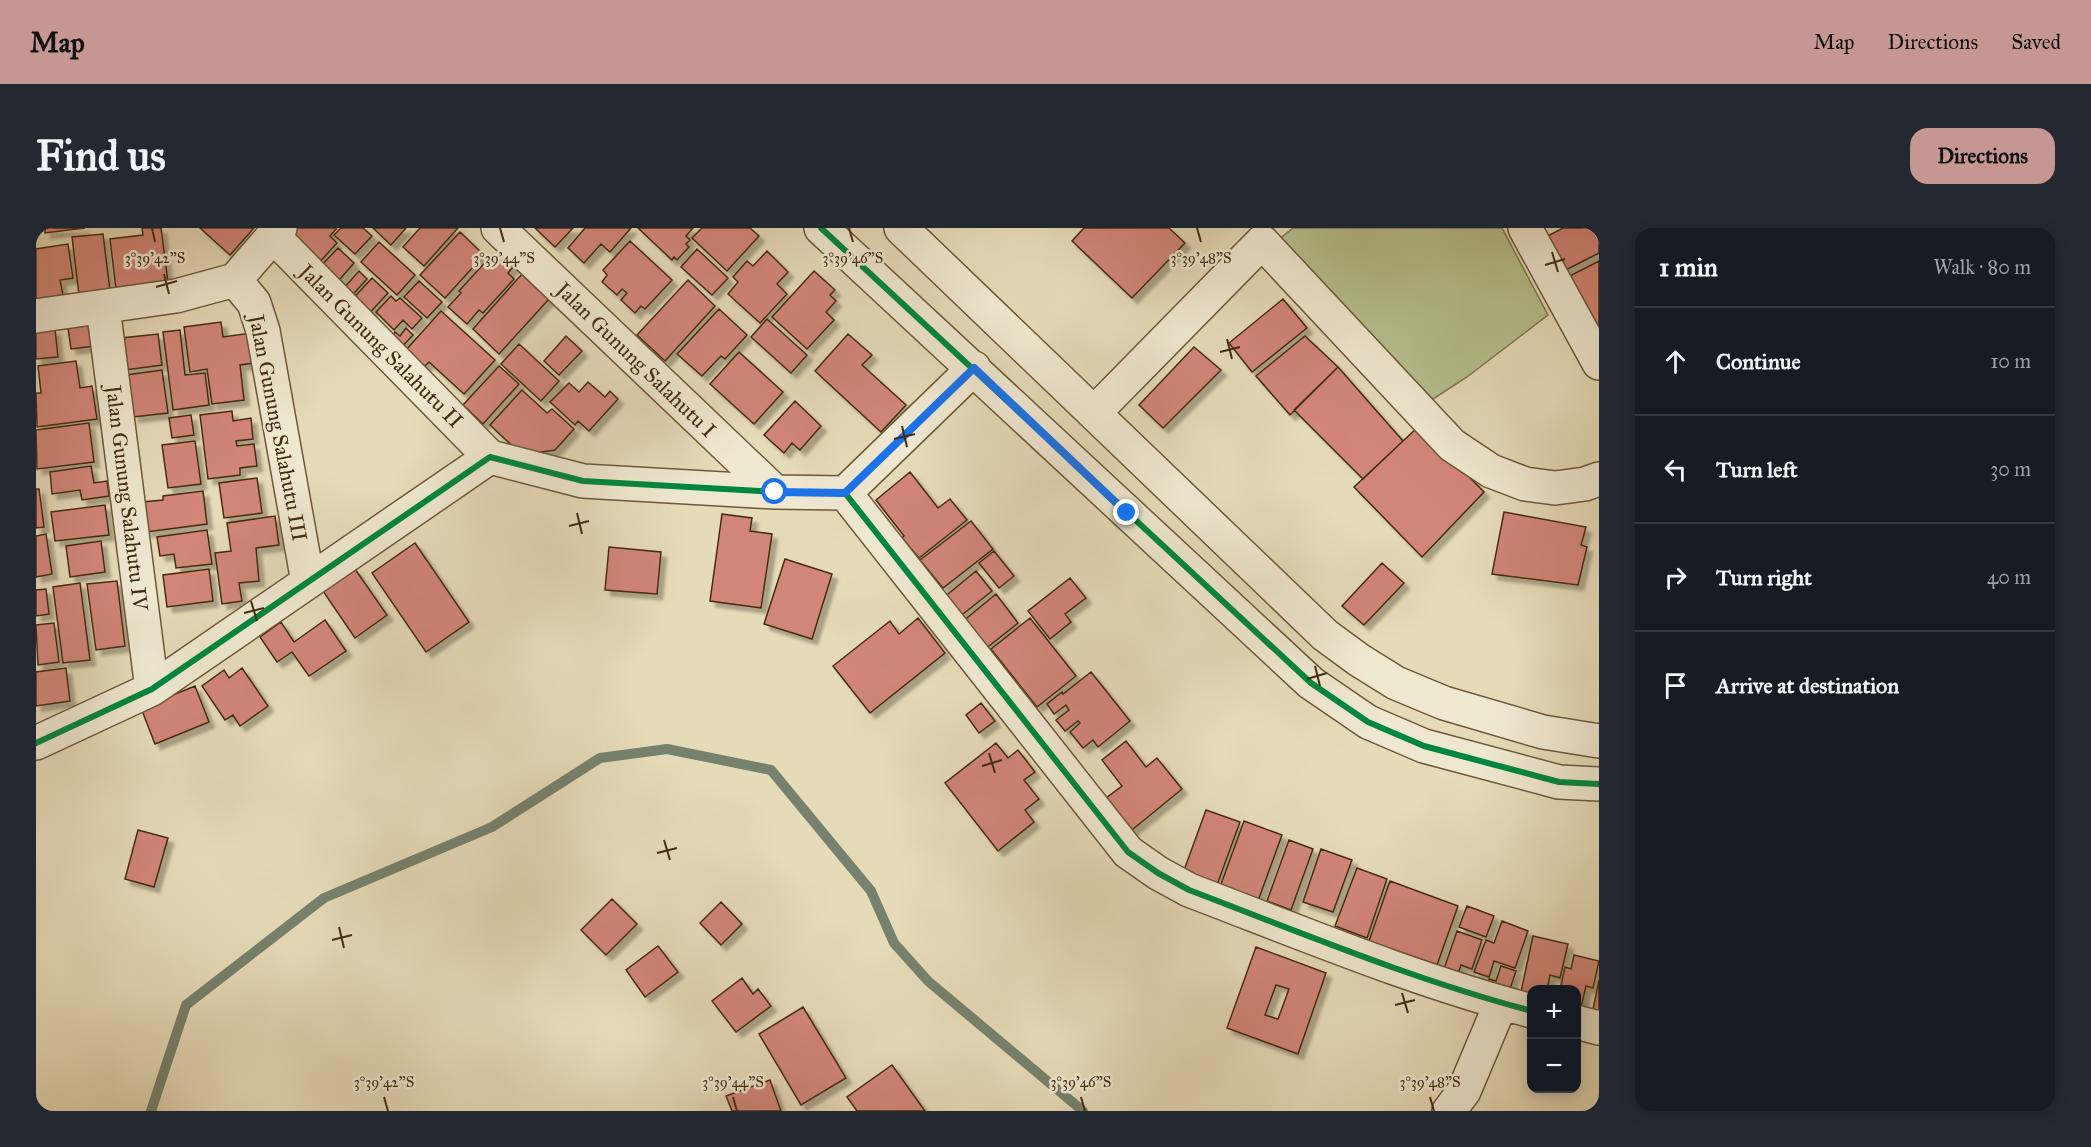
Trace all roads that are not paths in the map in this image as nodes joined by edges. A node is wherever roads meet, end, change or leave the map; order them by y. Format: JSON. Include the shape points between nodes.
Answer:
{"nodes":[{"id":1,"x":498,"y":228,"type":"edge"},
{"id":2,"x":821,"y":228,"type":"edge"},
{"id":3,"x":901,"y":228,"type":"edge"},
{"id":4,"x":1525,"y":228,"type":"edge"},
{"id":5,"x":276,"y":232,"type":"edge"},
{"id":6,"x":1262,"y":233,"type":"edge"},
{"id":7,"x":235,"y":280,"type":"junction"},
{"id":8,"x":103,"y":307,"type":"junction"},
{"id":9,"x":36,"y":316,"type":"edge"},
{"id":10,"x":1599,"y":363,"type":"edge"},
{"id":11,"x":974,"y":368,"type":"junction"},
{"id":12,"x":1094,"y":413,"type":"junction"},
{"id":13,"x":490,"y":457,"type":"junction"},
{"id":14,"x":1160,"y":477,"type":"junction"},
{"id":15,"x":1599,"y":478,"type":"edge"},
{"id":16,"x":775,"y":492,"type":"junction"},
{"id":17,"x":845,"y":493,"type":"junction"},
{"id":18,"x":1127,"y":513,"type":"junction"},
{"id":19,"x":308,"y":582,"type":"junction"},
{"id":20,"x":152,"y":689,"type":"junction"},
{"id":21,"x":1599,"y":741,"type":"edge"},
{"id":22,"x":36,"y":743,"type":"edge"},
{"id":23,"x":1599,"y":784,"type":"edge"},
{"id":24,"x":1516,"y":1007,"type":"edge"},
{"id":25,"x":1581,"y":1023,"type":"edge"},
{"id":26,"x":1599,"y":1028,"type":"edge"},
{"id":27,"x":1449,"y":1111,"type":"edge"}],
"edges":[{"from":1,"to":16,"type":"street","name":"Jalan Gunung Salahutu I"},
{"from":2,"to":11,"type":"street"},
{"from":3,"to":12,"type":"street"},
{"from":4,"to":10,"type":"street"},
{"from":5,"to":7,"type":"street"},
{"from":5,"to":13,"type":"street","name":"Jalan Gunung Salahutu II"},
{"from":6,"to":12,"type":"street"},
{"from":6,"to":15,"type":"street","via":[[1452,445],[1491,471],[1525,484],[1555,488]]},
{"from":7,"to":8,"type":"street","via":[[176,296]]},
{"from":7,"to":19,"type":"street","name":"Jalan Gunung Salahutu III","via":[[254,303],[263,331]]},
{"from":8,"to":9,"type":"street"},
{"from":8,"to":20,"type":"street","name":"Jalan Gunung Salahutu IV"},
{"from":11,"to":17,"type":"street"},
{"from":11,"to":18,"type":"street"},
{"from":12,"to":14,"type":"street"},
{"from":13,"to":16,"type":"street","via":[[583,481]]},
{"from":13,"to":19,"type":"street"},
{"from":14,"to":18,"type":"street"},
{"from":14,"to":21,"type":"street","via":[[1325,635],[1396,683],[1444,703],[1543,732]]},
{"from":16,"to":17,"type":"street"},
{"from":17,"to":24,"type":"street","via":[[1128,852],[1189,890],[1391,968]]},
{"from":18,"to":23,"type":"street","via":[[1311,683],[1368,722],[1424,746],[1495,766],[1559,782]]},
{"from":19,"to":20,"type":"street"},
{"from":20,"to":22,"type":"street"},
{"from":24,"to":27,"type":"street"},
{"from":25,"to":26,"type":"street"}]}
